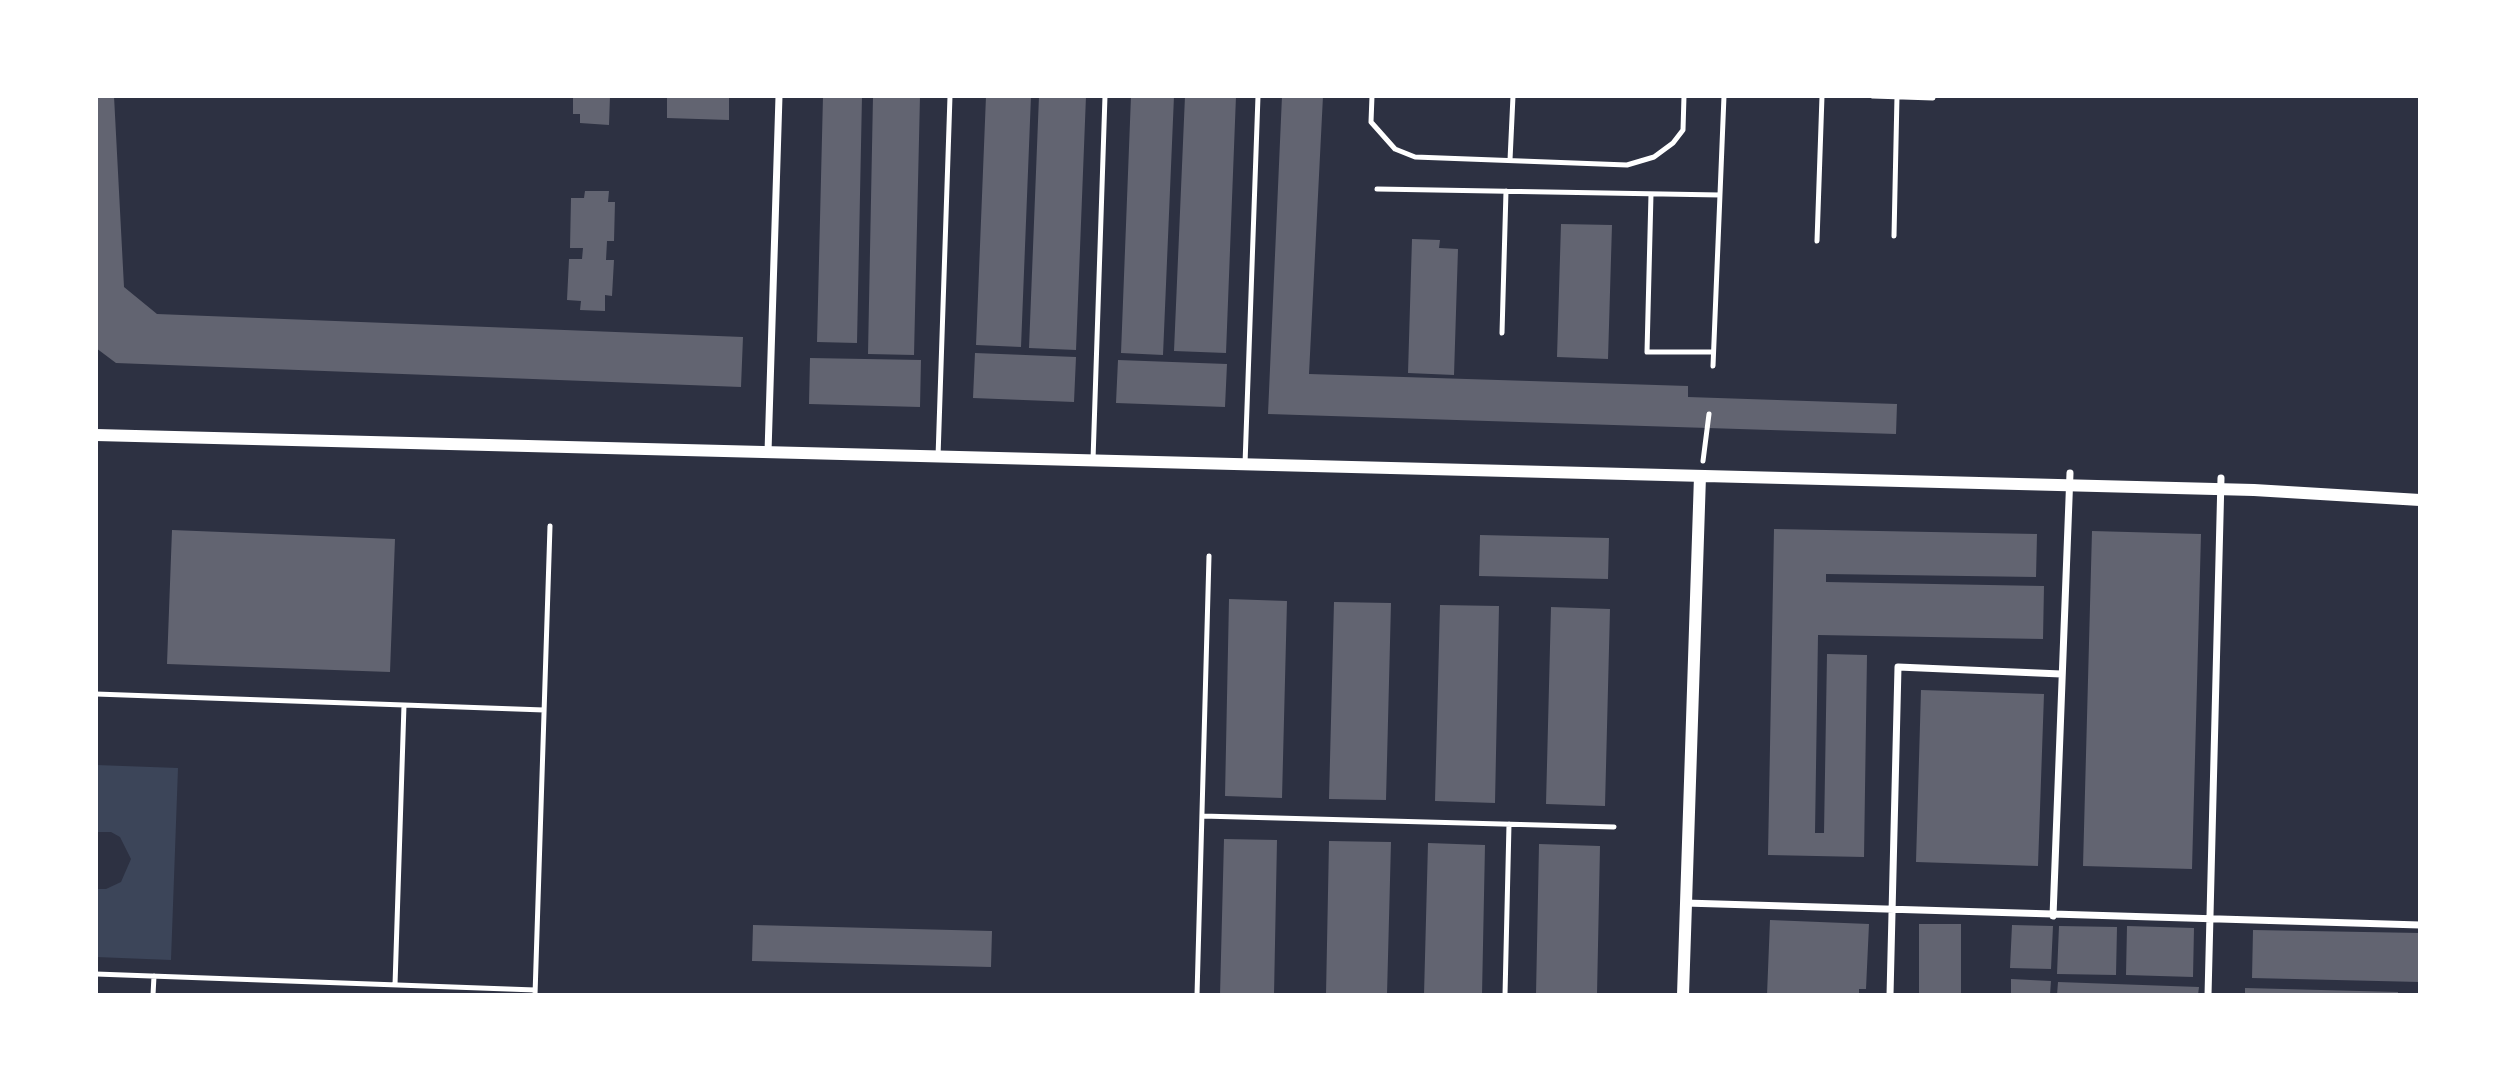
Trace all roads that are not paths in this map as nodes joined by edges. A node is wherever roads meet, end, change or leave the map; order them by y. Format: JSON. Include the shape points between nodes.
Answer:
{"nodes":[{"id":1,"x":779,"y":96,"type":"edge"},
{"id":2,"x":950,"y":96,"type":"edge"},
{"id":3,"x":1105,"y":96,"type":"edge"},
{"id":4,"x":1258,"y":96,"type":"edge"},
{"id":5,"x":1372,"y":96,"type":"edge"},
{"id":6,"x":1513,"y":96,"type":"edge"},
{"id":7,"x":1684,"y":96,"type":"edge"},
{"id":8,"x":1724,"y":96,"type":"edge"},
{"id":9,"x":1822,"y":96,"type":"edge"},
{"id":10,"x":1873,"y":96,"type":"edge"},
{"id":11,"x":1897,"y":97,"type":"edge"},
{"id":12,"x":1933,"y":98,"type":"edge"},
{"id":13,"x":1510,"y":160,"type":"junction"},
{"id":14,"x":1377,"y":189,"type":"dead end"},
{"id":15,"x":1506,"y":191,"type":"junction"},
{"id":16,"x":1651,"y":194,"type":"junction"},
{"id":17,"x":1720,"y":195,"type":"junction"},
{"id":18,"x":1894,"y":236,"type":"dead end"},
{"id":19,"x":1817,"y":241,"type":"dead end"},
{"id":20,"x":1502,"y":333,"type":"dead end"},
{"id":21,"x":1713,"y":352,"type":"junction"},
{"id":22,"x":1713,"y":366,"type":"dead end"},
{"id":23,"x":1709,"y":414,"type":"dead end"},
{"id":24,"x":96,"y":435,"type":"edge"},
{"id":25,"x":768,"y":453,"type":"junction"},
{"id":26,"x":937,"y":457,"type":"junction"},
{"id":27,"x":1093,"y":461,"type":"junction"},
{"id":28,"x":1703,"y":461,"type":"dead end"},
{"id":29,"x":1245,"y":464,"type":"junction"},
{"id":30,"x":1700,"y":476,"type":"junction"},
{"id":31,"x":2070,"y":479,"type":"junction"},
{"id":32,"x":2221,"y":484,"type":"junction"},
{"id":33,"x":2420,"y":500,"type":"edge"},
{"id":34,"x":550,"y":526,"type":"dead end"},
{"id":35,"x":1209,"y":556,"type":"dead end"},
{"id":36,"x":2062,"y":674,"type":"junction"},
{"id":37,"x":96,"y":694,"type":"edge"},
{"id":38,"x":404,"y":705,"type":"junction"},
{"id":39,"x":544,"y":710,"type":"junction"},
{"id":40,"x":1202,"y":816,"type":"junction"},
{"id":41,"x":1509,"y":824,"type":"junction"},
{"id":42,"x":1614,"y":827,"type":"dead end"},
{"id":43,"x":1685,"y":903,"type":"junction"},
{"id":44,"x":1892,"y":908,"type":"junction"},
{"id":45,"x":2053,"y":916,"type":"junction"},
{"id":46,"x":2209,"y":918,"type":"junction"},
{"id":47,"x":2420,"y":925,"type":"edge"},
{"id":48,"x":96,"y":974,"type":"edge"},
{"id":49,"x":154,"y":976,"type":"junction"},
{"id":50,"x":395,"y":985,"type":"junction"},
{"id":51,"x":535,"y":992,"type":"edge"},
{"id":52,"x":153,"y":995,"type":"edge"},
{"id":53,"x":1197,"y":995,"type":"edge"},
{"id":54,"x":1505,"y":995,"type":"edge"},
{"id":55,"x":1684,"y":995,"type":"edge"},
{"id":56,"x":1890,"y":995,"type":"edge"},
{"id":57,"x":2208,"y":995,"type":"edge"}],
"edges":[{"from":1,"to":25,"type":"street"},
{"from":2,"to":26,"type":"lane"},
{"from":3,"to":27,"type":"lane"},
{"from":4,"to":29,"type":"lane"},
{"from":5,"to":13,"type":"lane","via":[[1371,122],[1395,149],[1415,157]]},
{"from":6,"to":13,"type":"lane"},
{"from":7,"to":13,"type":"lane","via":[[1683,130],[1654,157],[1627,164]]},
{"from":8,"to":17,"type":"lane"},
{"from":9,"to":19,"type":"lane"},
{"from":10,"to":11,"type":"lane"},
{"from":11,"to":12,"type":"lane"},
{"from":11,"to":18,"type":"lane"},
{"from":14,"to":15,"type":"lane"},
{"from":15,"to":16,"type":"lane"},
{"from":15,"to":20,"type":"lane"},
{"from":16,"to":17,"type":"lane"},
{"from":16,"to":21,"type":"lane","via":[[1647,352]]},
{"from":17,"to":21,"type":"lane"},
{"from":21,"to":22,"type":"lane"},
{"from":23,"to":28,"type":"lane"},
{"from":24,"to":25,"type":"street"},
{"from":25,"to":26,"type":"street"},
{"from":26,"to":27,"type":"street"},
{"from":27,"to":29,"type":"street"},
{"from":29,"to":30,"type":"street"},
{"from":30,"to":31,"type":"street"},
{"from":30,"to":43,"type":"street"},
{"from":31,"to":32,"type":"street"},
{"from":31,"to":36,"type":"street"},
{"from":32,"to":33,"type":"street"},
{"from":32,"to":46,"type":"street"},
{"from":34,"to":39,"type":"lane"},
{"from":35,"to":40,"type":"lane"},
{"from":36,"to":44,"type":"street","via":[[1898,667]]},
{"from":36,"to":45,"type":"street"},
{"from":37,"to":38,"type":"lane"},
{"from":38,"to":39,"type":"lane"},
{"from":38,"to":50,"type":"lane"},
{"from":39,"to":51,"type":"lane"},
{"from":40,"to":41,"type":"lane"},
{"from":40,"to":53,"type":"lane"},
{"from":41,"to":42,"type":"lane"},
{"from":41,"to":54,"type":"lane"},
{"from":43,"to":44,"type":"street"},
{"from":43,"to":55,"type":"street"},
{"from":44,"to":45,"type":"street"},
{"from":44,"to":56,"type":"street"},
{"from":45,"to":46,"type":"street"},
{"from":46,"to":47,"type":"street"},
{"from":46,"to":57,"type":"street"},
{"from":48,"to":49,"type":"lane"},
{"from":49,"to":50,"type":"lane"},
{"from":49,"to":52,"type":"lane"},
{"from":50,"to":51,"type":"lane"}]}
